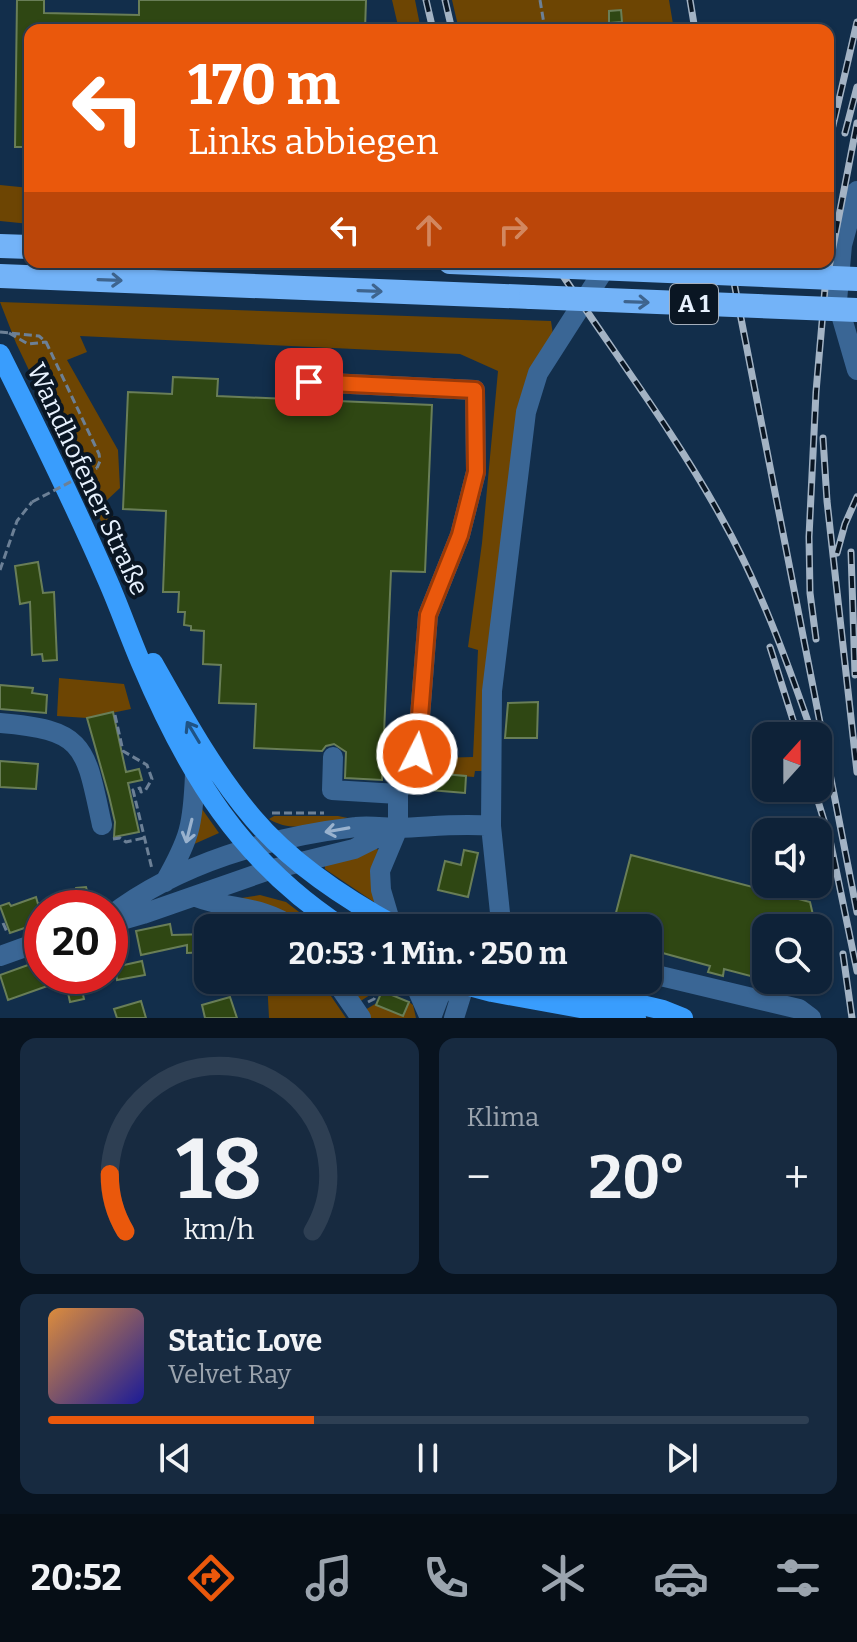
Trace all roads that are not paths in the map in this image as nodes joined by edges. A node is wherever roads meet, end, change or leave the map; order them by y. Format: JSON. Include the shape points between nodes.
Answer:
{"nodes":[{"id":1,"x":857,"y":191,"type":"edge"},
{"id":2,"x":0,"y":246,"type":"edge"},
{"id":3,"x":24,"y":247,"type":"edge"},
{"id":4,"x":595,"y":268,"type":"edge"},
{"id":5,"x":605,"y":268,"type":"edge"},
{"id":6,"x":0,"y":276,"type":"edge"},
{"id":7,"x":857,"y":279,"type":"edge"},
{"id":8,"x":857,"y":310,"type":"edge"},
{"id":9,"x":0,"y":354,"type":"edge"},
{"id":10,"x":857,"y":370,"type":"edge"},
{"id":11,"x":309,"y":382,"type":"dead end"},
{"id":12,"x":128,"y":627,"type":"junction"},
{"id":13,"x":0,"y":723,"type":"edge"},
{"id":14,"x":333,"y":757,"type":"dead end"},
{"id":15,"x":195,"y":774,"type":"junction"},
{"id":16,"x":398,"y":794,"type":"junction"},
{"id":17,"x":491,"y":826,"type":"junction"},
{"id":18,"x":398,"y":828,"type":"junction"},
{"id":19,"x":106,"y":831,"type":"road end"},
{"id":20,"x":278,"y":842,"type":"junction"},
{"id":21,"x":249,"y":849,"type":"junction"},
{"id":22,"x":300,"y":861,"type":"junction"},
{"id":23,"x":269,"y":870,"type":"junction"},
{"id":24,"x":158,"y":876,"type":"junction"},
{"id":25,"x":196,"y":897,"type":"junction"},
{"id":26,"x":128,"y":902,"type":"edge"},
{"id":27,"x":270,"y":914,"type":"edge"},
{"id":28,"x":323,"y":914,"type":"edge"},
{"id":29,"x":375,"y":914,"type":"edge"},
{"id":30,"x":390,"y":914,"type":"edge"},
{"id":31,"x":500,"y":914,"type":"edge"},
{"id":32,"x":128,"y":918,"type":"edge"},
{"id":33,"x":24,"y":943,"type":"edge"},
{"id":34,"x":4,"y":946,"type":"edge"},
{"id":35,"x":662,"y":976,"type":"edge"},
{"id":36,"x":345,"y":994,"type":"edge"},
{"id":37,"x":419,"y":994,"type":"edge"},
{"id":38,"x":442,"y":994,"type":"edge"},
{"id":39,"x":455,"y":994,"type":"edge"},
{"id":40,"x":519,"y":994,"type":"edge"},
{"id":41,"x":596,"y":994,"type":"edge"},
{"id":42,"x":361,"y":1018,"type":"edge"},
{"id":43,"x":430,"y":1018,"type":"edge"},
{"id":44,"x":454,"y":1018,"type":"edge"},
{"id":45,"x":636,"y":1018,"type":"edge"},
{"id":46,"x":683,"y":1018,"type":"edge"},
{"id":47,"x":811,"y":1018,"type":"edge"}],
"edges":[{"from":1,"to":10,"type":"street","via":[[842,245],[837,301]]},
{"from":2,"to":3,"type":"highway"},
{"from":4,"to":7,"type":"highway","number":"A 1","bridge":true},
{"from":5,"to":17,"type":"street","via":[[538,373],[526,412],[492,691]]},
{"from":6,"to":8,"type":"highway","number":"A 1","one_way":true,"bridge":true},
{"from":9,"to":12,"type":"main road","name":"Wandhofener Straße"},
{"from":11,"to":16,"type":"street","via":[[475,390],[476,472],[460,535],[428,615],[417,754]]},
{"from":12,"to":15,"type":"main road","name":"Wandhofener Straße"},
{"from":20,"to":12,"type":"main road","name":"Wandhofener Straße","one_way":true,"via":[[236,797]]},
{"from":13,"to":19,"type":"street","via":[[61,733],[76,747],[87,759]]},
{"from":14,"to":16,"type":"street","via":[[332,790]]},
{"from":15,"to":21,"type":"main road","name":"Wandhofener Straße"},
{"from":15,"to":24,"type":"street","one_way":true,"via":[[191,830],[183,851]]},
{"from":16,"to":18,"type":"street"},
{"from":17,"to":18,"type":"street"},
{"from":17,"to":31,"type":"street"},
{"from":18,"to":20,"type":"street","one_way":true,"via":[[359,826]]},
{"from":18,"to":22,"type":"street","via":[[354,849]]},
{"from":18,"to":30,"type":"street","via":[[380,871]]},
{"from":20,"to":21,"type":"street"},
{"from":20,"to":22,"type":"main road","name":"Wandhofener Straße"},
{"from":21,"to":23,"type":"main road","name":"Wandhofener Straße"},
{"from":21,"to":24,"type":"street"},
{"from":22,"to":23,"type":"street"},
{"from":22,"to":29,"type":"main road","name":"Wandhofener Straße"},
{"from":23,"to":25,"type":"street"},
{"from":23,"to":28,"type":"main road","name":"Wandhofener Straße"},
{"from":24,"to":26,"type":"street"},
{"from":25,"to":27,"type":"street"},
{"from":25,"to":32,"type":"street"},
{"from":33,"to":34,"type":"street"},
{"from":35,"to":47,"type":"street","via":[[799,1009]]},
{"from":36,"to":42,"type":"street"},
{"from":37,"to":43,"type":"street"},
{"from":38,"to":43,"type":"street"},
{"from":39,"to":44,"type":"street"},
{"from":40,"to":45,"type":"main road"},
{"from":41,"to":46,"type":"main road"}]}
